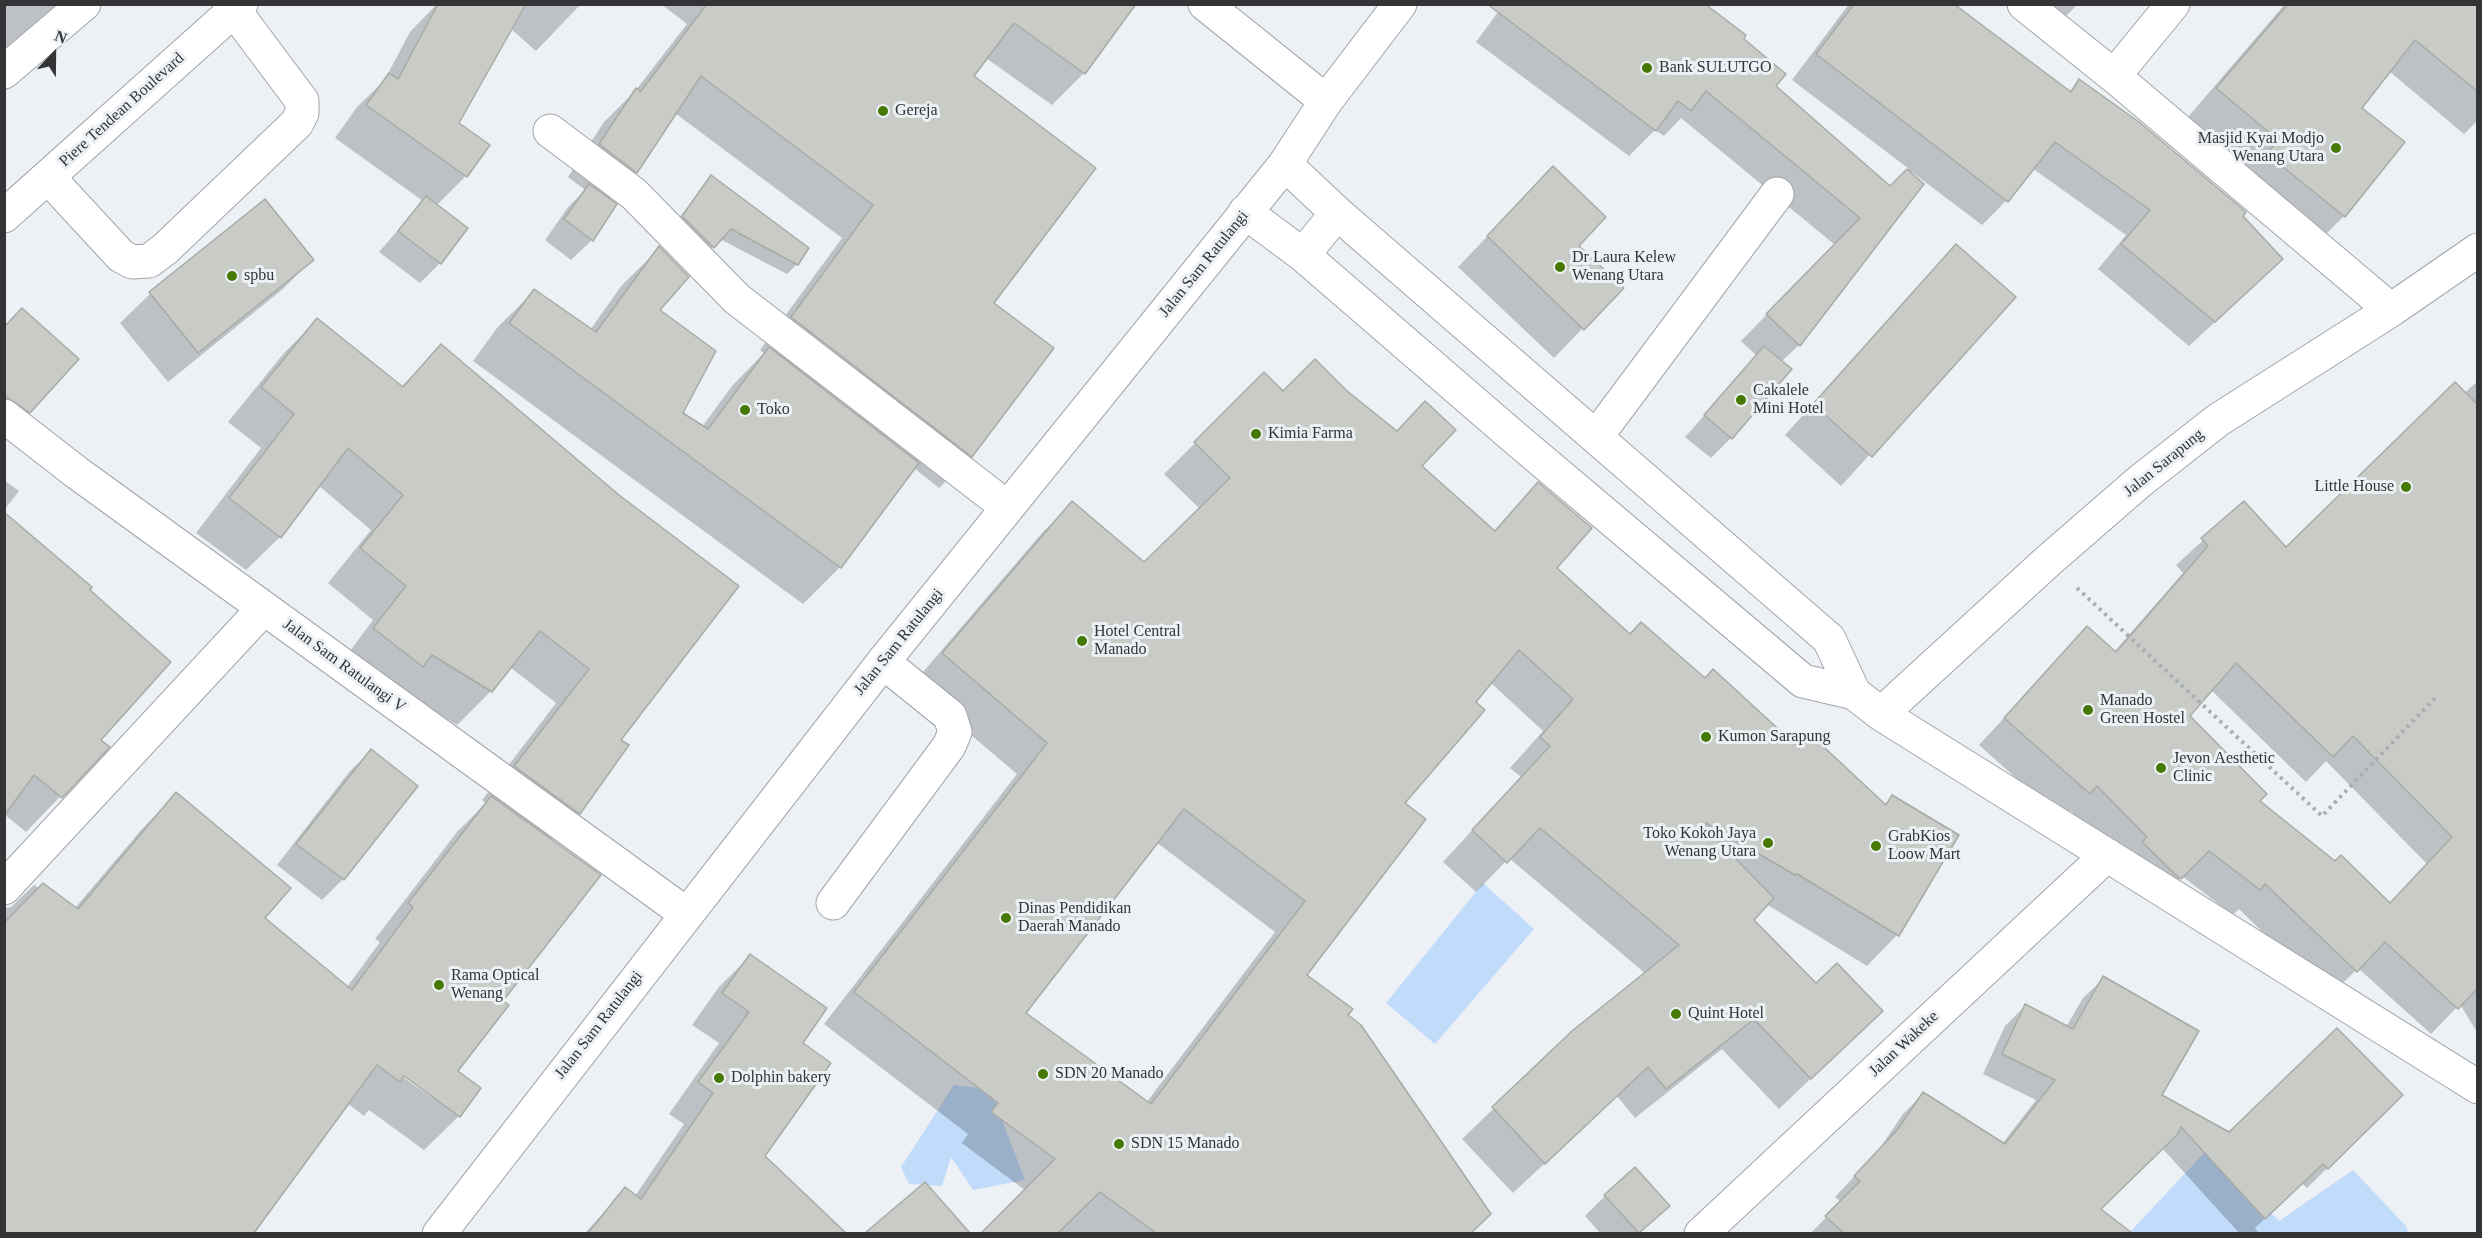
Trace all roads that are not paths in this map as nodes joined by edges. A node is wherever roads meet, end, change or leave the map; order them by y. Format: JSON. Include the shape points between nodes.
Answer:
{"nodes":[{"id":1,"x":84,"y":4,"type":"edge"},
{"id":2,"x":1205,"y":4,"type":"edge"},
{"id":3,"x":1371,"y":4,"type":"edge"},
{"id":4,"x":1400,"y":4,"type":"edge"},
{"id":5,"x":2024,"y":4,"type":"edge"},
{"id":6,"x":2173,"y":4,"type":"edge"},
{"id":7,"x":238,"y":7,"type":"edge"},
{"id":8,"x":1363,"y":53,"type":"junction"},
{"id":9,"x":4,"y":72,"type":"edge"},
{"id":10,"x":2114,"y":76,"type":"junction"},
{"id":11,"x":1326,"y":101,"type":"junction"},
{"id":12,"x":550,"y":131,"type":"dead end"},
{"id":13,"x":1285,"y":164,"type":"junction"},
{"id":14,"x":48,"y":177,"type":"junction"},
{"id":15,"x":1777,"y":194,"type":"dead end"},
{"id":16,"x":1245,"y":212,"type":"junction"},
{"id":17,"x":1337,"y":213,"type":"junction"},
{"id":18,"x":4,"y":216,"type":"edge"},
{"id":19,"x":2478,"y":250,"type":"edge"},
{"id":20,"x":1303,"y":255,"type":"junction"},
{"id":21,"x":2391,"y":310,"type":"junction"},
{"id":22,"x":4,"y":416,"type":"edge"},
{"id":23,"x":1596,"y":436,"type":"junction"},
{"id":24,"x":1007,"y":507,"type":"junction"},
{"id":25,"x":264,"y":608,"type":"junction"},
{"id":26,"x":883,"y":662,"type":"junction"},
{"id":27,"x":1854,"y":693,"type":"junction"},
{"id":28,"x":1881,"y":714,"type":"junction"},
{"id":29,"x":2108,"y":855,"type":"junction"},
{"id":30,"x":4,"y":888,"type":"edge"},
{"id":31,"x":832,"y":903,"type":"dead end"},
{"id":32,"x":685,"y":914,"type":"junction"},
{"id":33,"x":2478,"y":1087,"type":"edge"},
{"id":34,"x":439,"y":1233,"type":"edge"},
{"id":35,"x":1701,"y":1233,"type":"edge"}],
"edges":[{"from":1,"to":9,"type":"main road"},
{"from":2,"to":11,"type":"main road"},
{"from":3,"to":8,"type":"main road","via":[[1364,14]]},
{"from":4,"to":8,"type":"main road","name":"Jalan Sam Ratulangi"},
{"from":5,"to":10,"type":"main road"},
{"from":6,"to":10,"type":"main road"},
{"from":7,"to":14,"type":"main road","name":"Piere Tendean Boulevard"},
{"from":7,"to":14,"type":"main road","via":[[302,101],[302,112],[297,123],[165,249],[149,261],[132,262],[121,256]]},
{"from":8,"to":11,"type":"main road","name":"Jalan Sam Ratulangi"},
{"from":10,"to":21,"type":"main road"},
{"from":11,"to":13,"type":"main road","name":"Jalan Sam Ratulangi"},
{"from":12,"to":24,"type":"main road","via":[[634,194],[737,298]]},
{"from":13,"to":16,"type":"main road","name":"Jalan Sam Ratulangi"},
{"from":13,"to":17,"type":"main road"},
{"from":14,"to":18,"type":"main road","name":"Piere Tendean Boulevard"},
{"from":15,"to":23,"type":"main road"},
{"from":16,"to":20,"type":"main road"},
{"from":16,"to":24,"type":"main road","name":"Jalan Sam Ratulangi"},
{"from":17,"to":20,"type":"main road"},
{"from":17,"to":23,"type":"main road"},
{"from":19,"to":21,"type":"main road","name":"Jalan Sarapung"},
{"from":20,"to":27,"type":"main road","via":[[1803,681]]},
{"from":21,"to":28,"type":"main road","name":"Jalan Sarapung","via":[[2218,420],[2139,482]]},
{"from":22,"to":25,"type":"main road","name":"Jalan Sam Ratulangi V"},
{"from":23,"to":27,"type":"main road","via":[[1829,639]]},
{"from":24,"to":26,"type":"main road","name":"Jalan Sam Ratulangi"},
{"from":25,"to":30,"type":"main road"},
{"from":25,"to":32,"type":"main road","name":"Jalan Sam Ratulangi V"},
{"from":26,"to":31,"type":"main road","via":[[950,716],[955,732],[949,746]]},
{"from":26,"to":32,"type":"main road","name":"Jalan Sam Ratulangi"},
{"from":27,"to":28,"type":"main road"},
{"from":28,"to":29,"type":"main road"},
{"from":29,"to":33,"type":"main road"},
{"from":29,"to":35,"type":"main road","name":"Jalan Wakeke"},
{"from":32,"to":34,"type":"main road","name":"Jalan Sam Ratulangi"}]}
